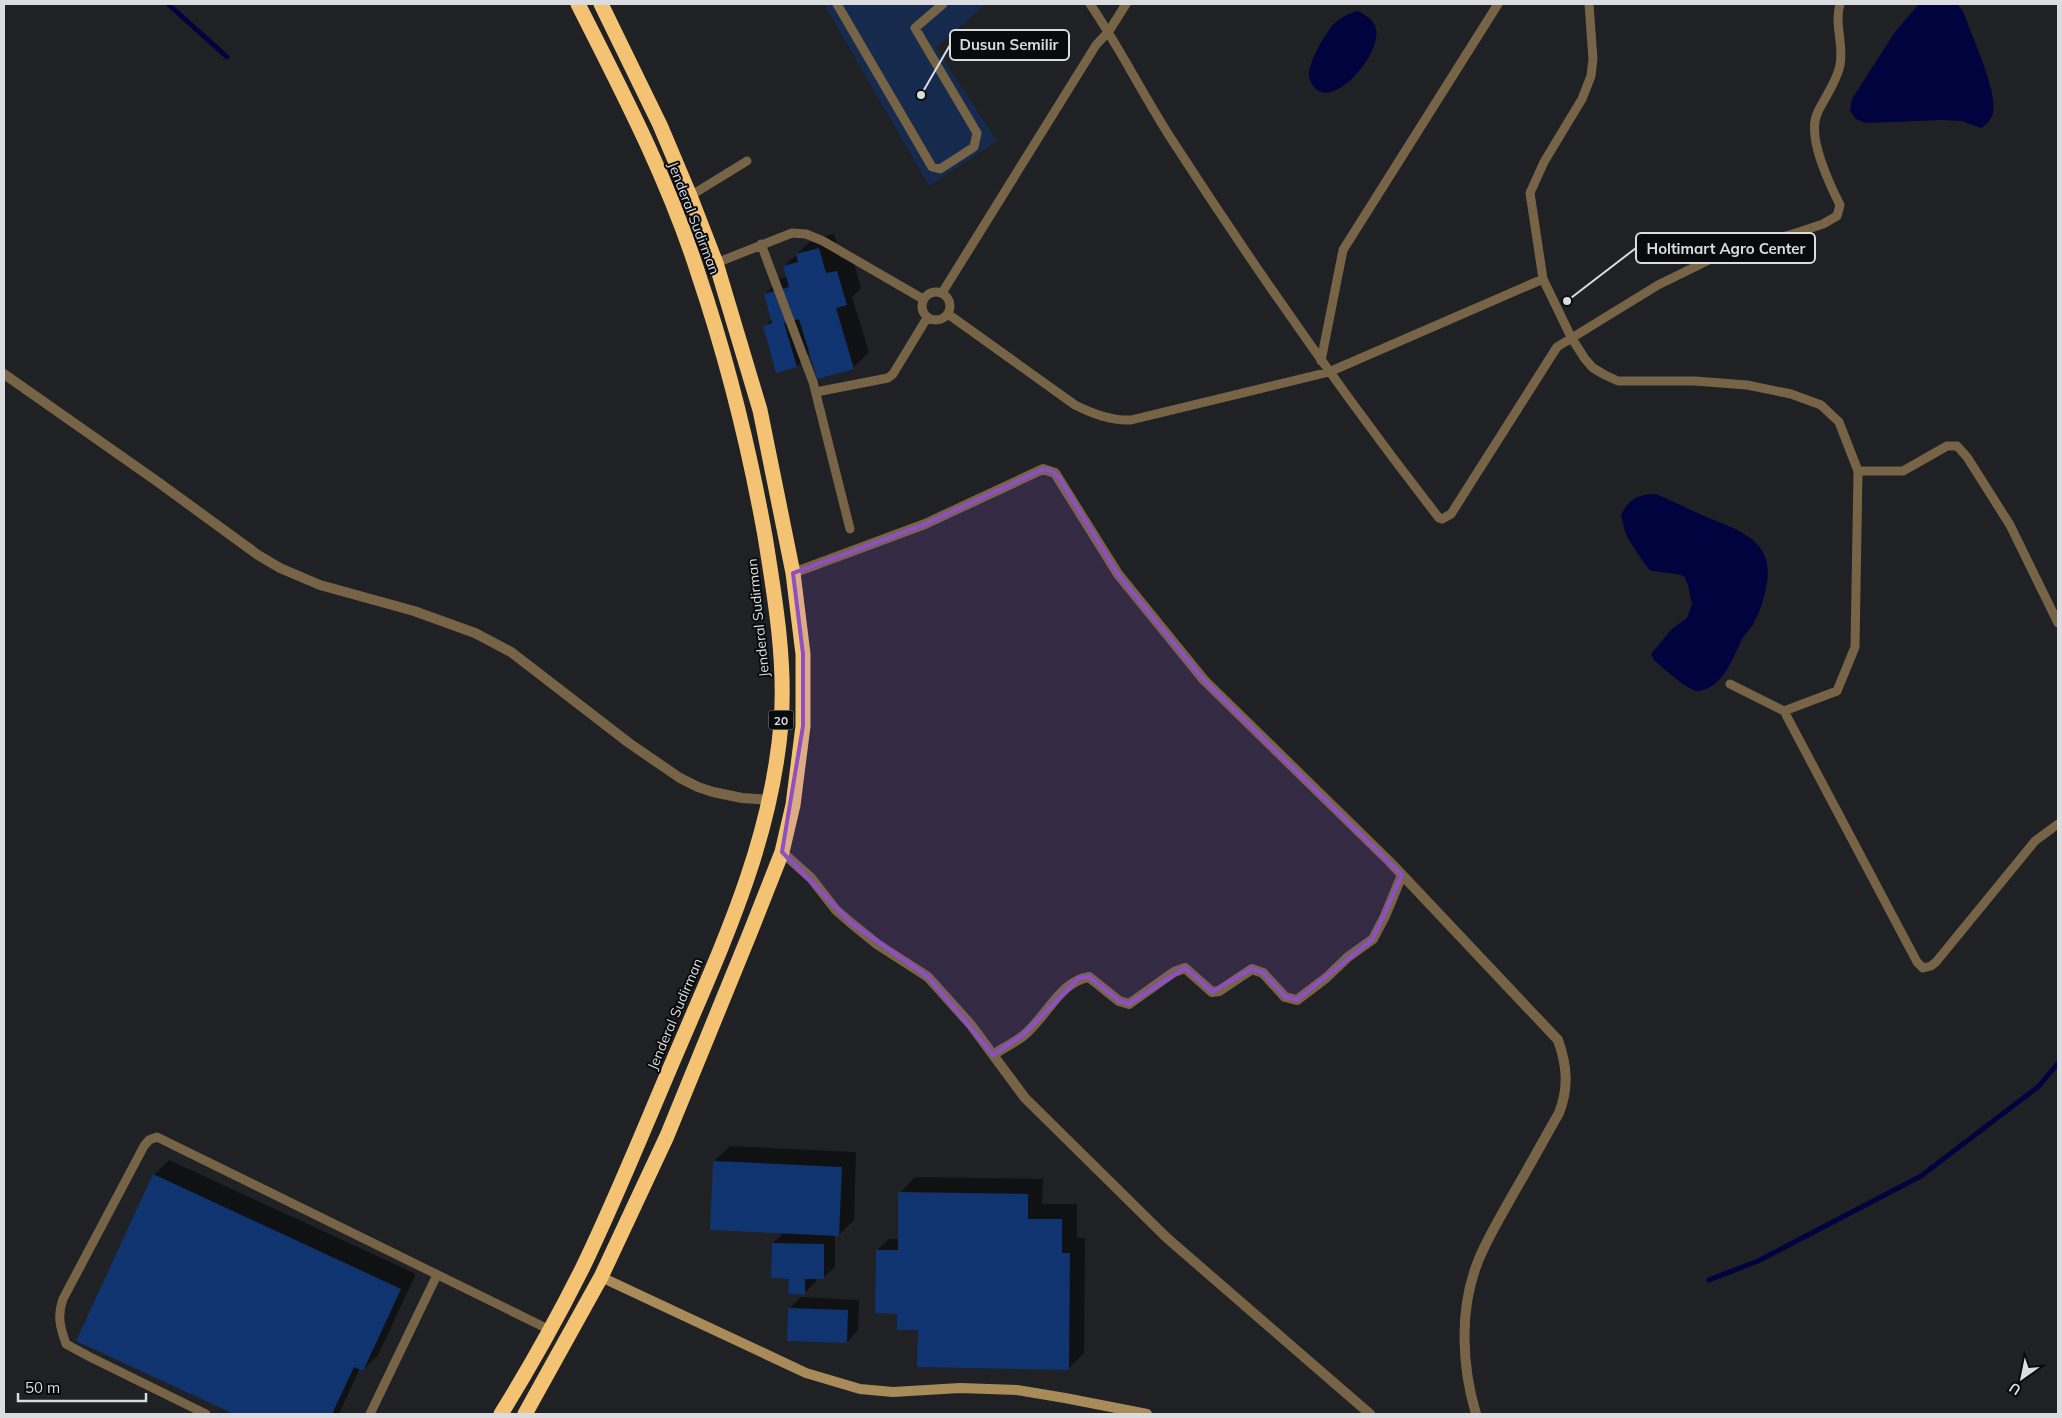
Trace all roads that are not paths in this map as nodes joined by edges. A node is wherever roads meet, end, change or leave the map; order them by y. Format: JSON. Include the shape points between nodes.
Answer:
{"nodes":[{"id":1,"x":578,"y":4,"type":"edge"},
{"id":2,"x":601,"y":4,"type":"edge"},
{"id":3,"x":837,"y":4,"type":"edge"},
{"id":4,"x":943,"y":4,"type":"edge"},
{"id":5,"x":1090,"y":4,"type":"edge"},
{"id":6,"x":1126,"y":4,"type":"edge"},
{"id":7,"x":1498,"y":4,"type":"edge"},
{"id":8,"x":1589,"y":4,"type":"edge"},
{"id":9,"x":1840,"y":4,"type":"edge"},
{"id":10,"x":1109,"y":31,"type":"junction"},
{"id":11,"x":746,"y":161,"type":"dead end"},
{"id":12,"x":690,"y":196,"type":"junction"},
{"id":13,"x":761,"y":244,"type":"junction"},
{"id":14,"x":716,"y":263,"type":"junction"},
{"id":15,"x":698,"y":271,"type":"junction"},
{"id":16,"x":1544,"y":279,"type":"junction"},
{"id":17,"x":942,"y":293,"type":"junction"},
{"id":18,"x":924,"y":298,"type":"junction"},
{"id":19,"x":948,"y":314,"type":"junction"},
{"id":20,"x":928,"y":318,"type":"junction"},
{"id":21,"x":1572,"y":337,"type":"junction"},
{"id":22,"x":1321,"y":361,"type":"junction"},
{"id":23,"x":1330,"y":372,"type":"junction"},
{"id":24,"x":4,"y":374,"type":"edge"},
{"id":25,"x":816,"y":392,"type":"junction"},
{"id":26,"x":1858,"y":471,"type":"junction"},
{"id":27,"x":850,"y":529,"type":"dead end"},
{"id":28,"x":793,"y":573,"type":"junction"},
{"id":29,"x":2058,"y":623,"type":"edge"},
{"id":30,"x":1730,"y":684,"type":"dead end"},
{"id":31,"x":1784,"y":711,"type":"junction"},
{"id":32,"x":771,"y":800,"type":"junction"},
{"id":33,"x":2058,"y":824,"type":"edge"},
{"id":34,"x":782,"y":852,"type":"junction"},
{"id":35,"x":1402,"y":875,"type":"junction"},
{"id":36,"x":993,"y":1055,"type":"junction"},
{"id":37,"x":437,"y":1275,"type":"junction"},
{"id":38,"x":601,"y":1277,"type":"junction"},
{"id":39,"x":550,"y":1330,"type":"junction"},
{"id":40,"x":206,"y":1414,"type":"edge"},
{"id":41,"x":370,"y":1414,"type":"edge"},
{"id":42,"x":501,"y":1414,"type":"edge"},
{"id":43,"x":525,"y":1414,"type":"edge"},
{"id":44,"x":1141,"y":1414,"type":"edge"},
{"id":45,"x":1370,"y":1414,"type":"edge"},
{"id":46,"x":1476,"y":1414,"type":"edge"}],
"edges":[{"from":1,"to":15,"type":"highway","name":"Jenderal Sudirman","number":"20","via":[[643,134]]},
{"from":2,"to":12,"type":"highway","number":"20","via":[[660,125]]},
{"from":3,"to":4,"type":"lane","via":[[932,167],[940,169],[974,147],[977,133],[915,28]]},
{"from":5,"to":10,"type":"lane"},
{"from":6,"to":10,"type":"lane"},
{"from":7,"to":22,"type":"lane","via":[[1343,250]]},
{"from":8,"to":16,"type":"lane","via":[[1591,76],[1582,99],[1544,162],[1530,193]]},
{"from":9,"to":21,"type":"lane","via":[[1837,15],[1840,66],[1817,114],[1813,132],[1829,183],[1840,205],[1837,216],[1824,224],[1711,259],[1658,284]]},
{"from":10,"to":17,"type":"lane","via":[[1096,45]]},
{"from":10,"to":22,"type":"lane","via":[[1171,138]]},
{"from":11,"to":12,"type":"lane"},
{"from":12,"to":14,"type":"highway","number":"20"},
{"from":13,"to":14,"type":"lane"},
{"from":13,"to":18,"type":"lane","via":[[792,233],[813,236]]},
{"from":13,"to":25,"type":"lane"},
{"from":14,"to":15,"type":"highway"},
{"from":14,"to":28,"type":"highway","number":"20","via":[[760,410]]},
{"from":15,"to":32,"type":"highway","name":"Jenderal Sudirman","number":"20","via":[[740,416],[774,589],[781,655],[781,723]]},
{"from":16,"to":21,"type":"lane"},
{"from":16,"to":23,"type":"lane"},
{"from":17,"to":18,"type":"lane","via":[[934,292]]},
{"from":17,"to":19,"type":"lane","via":[[949,300]]},
{"from":18,"to":20,"type":"lane","via":[[922,311]]},
{"from":19,"to":20,"type":"lane","via":[[936,320]]},
{"from":19,"to":23,"type":"lane","via":[[1075,404],[1091,413],[1118,419],[1131,420]]},
{"from":20,"to":25,"type":"lane","via":[[888,378]]},
{"from":21,"to":23,"type":"lane","via":[[1557,347],[1450,514],[1442,519],[1438,518]]},
{"from":21,"to":26,"type":"lane","via":[[1593,368],[1618,381],[1747,385],[1821,404],[1839,422]]},
{"from":22,"to":23,"type":"lane"},
{"from":24,"to":32,"type":"street","via":[[280,568],[320,585],[414,611],[474,633],[511,652],[680,778],[713,792]]},
{"from":25,"to":27,"type":"lane"},
{"from":26,"to":29,"type":"lane","via":[[1903,471],[1946,446],[1958,446],[2010,525]]},
{"from":26,"to":31,"type":"lane","via":[[1856,647],[1837,691]]},
{"from":28,"to":34,"type":"highway","number":"20","via":[[804,654],[803,726],[793,805]]},
{"from":28,"to":35,"type":"street","via":[[925,524],[1043,469],[1050,470],[1059,477],[1118,574],[1204,680]]},
{"from":30,"to":31,"type":"lane"},
{"from":31,"to":33,"type":"lane","via":[[1916,962],[1923,968],[1936,962],[2035,841]]},
{"from":32,"to":39,"type":"highway","name":"Jenderal Sudirman","number":"20","via":[[754,863],[731,924],[583,1267]]},
{"from":34,"to":36,"type":"street","via":[[811,878],[836,910],[851,923],[877,944],[928,976],[972,1025]]},
{"from":34,"to":38,"type":"highway","number":"20","via":[[667,1136]]},
{"from":35,"to":36,"type":"street","via":[[1372,939],[1297,1000],[1285,997],[1263,973],[1252,969],[1219,991],[1212,992],[1185,968],[1174,972],[1129,1004],[1119,1001],[1089,977],[1079,978],[1023,1036]]},
{"from":35,"to":46,"type":"street","via":[[1558,1040],[1566,1069],[1564,1102],[1488,1238],[1468,1295],[1465,1346]]},
{"from":36,"to":45,"type":"street","via":[[1025,1098],[1167,1238]]},
{"from":37,"to":39,"type":"lane"},
{"from":37,"to":40,"type":"lane","via":[[157,1137],[149,1140],[63,1300],[58,1312],[60,1326],[66,1344]]},
{"from":37,"to":41,"type":"lane"},
{"from":38,"to":43,"type":"highway","number":"20"},
{"from":38,"to":44,"type":"street","via":[[798,1370],[860,1389],[893,1392],[960,1388],[1017,1390]]},
{"from":39,"to":42,"type":"highway","name":"Jenderal Sudirman","number":"20"}]}
